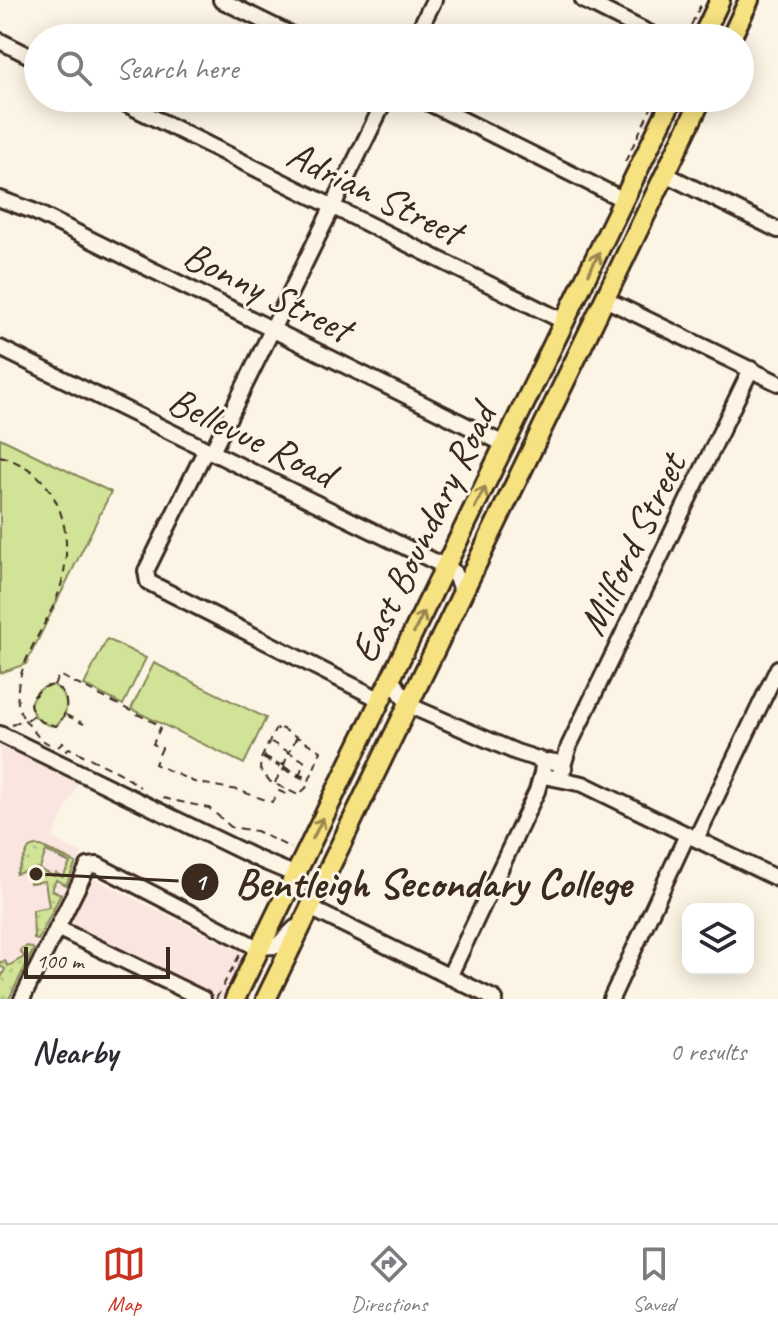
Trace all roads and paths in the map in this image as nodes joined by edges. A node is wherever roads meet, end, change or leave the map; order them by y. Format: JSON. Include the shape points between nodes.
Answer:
{"nodes":[{"id":1,"x":221,"y":0,"type":"edge"},
{"id":2,"x":434,"y":0,"type":"edge"},
{"id":3,"x":583,"y":0,"type":"edge"},
{"id":4,"x":703,"y":0,"type":"edge"},
{"id":5,"x":720,"y":0,"type":"edge"},
{"id":6,"x":749,"y":0,"type":"edge"},
{"id":7,"x":270,"y":24,"type":"edge"},
{"id":8,"x":422,"y":24,"type":"edge"},
{"id":9,"x":631,"y":24,"type":"edge"},
{"id":10,"x":692,"y":24,"type":"edge"},
{"id":11,"x":709,"y":24,"type":"edge"},
{"id":12,"x":738,"y":24,"type":"edge"},
{"id":13,"x":0,"y":41,"type":"edge"},
{"id":14,"x":24,"y":53,"type":"edge"},
{"id":15,"x":142,"y":112,"type":"edge"},
{"id":16,"x":379,"y":112,"type":"edge"},
{"id":17,"x":447,"y":112,"type":"edge"},
{"id":18,"x":666,"y":112,"type":"edge"},
{"id":19,"x":695,"y":112,"type":"edge"},
{"id":20,"x":657,"y":132,"type":"junction"},
{"id":21,"x":680,"y":144,"type":"junction"},
{"id":22,"x":665,"y":174,"type":"junction"},
{"id":23,"x":0,"y":199,"type":"edge"},
{"id":24,"x":624,"y":200,"type":"junction"},
{"id":25,"x":334,"y":207,"type":"junction"},
{"id":26,"x":778,"y":230,"type":"edge"},
{"id":27,"x":605,"y":299,"type":"junction"},
{"id":28,"x":565,"y":322,"type":"junction"},
{"id":29,"x":273,"y":330,"type":"junction"},
{"id":30,"x":0,"y":348,"type":"edge"},
{"id":31,"x":751,"y":369,"type":"junction"},
{"id":32,"x":536,"y":383,"type":"junction"},
{"id":33,"x":778,"y":383,"type":"edge"},
{"id":34,"x":559,"y":395,"type":"junction"},
{"id":35,"x":506,"y":445,"type":"junction"},
{"id":36,"x":209,"y":451,"type":"junction"},
{"id":37,"x":0,"y":456,"type":"edge"},
{"id":38,"x":446,"y":567,"type":"junction"},
{"id":39,"x":463,"y":593,"type":"junction"},
{"id":40,"x":778,"y":668,"type":"edge"},
{"id":41,"x":392,"y":678,"type":"junction"},
{"id":42,"x":54,"y":685,"type":"junction"},
{"id":43,"x":771,"y":699,"type":"edge"},
{"id":44,"x":381,"y":700,"type":"junction"},
{"id":45,"x":410,"y":701,"type":"junction"},
{"id":46,"x":34,"y":715,"type":"junction"},
{"id":47,"x":65,"y":715,"type":"junction"},
{"id":48,"x":25,"y":720,"type":"junction"},
{"id":49,"x":84,"y":724,"type":"dead end"},
{"id":50,"x":4,"y":729,"type":"edge"},
{"id":51,"x":297,"y":736,"type":"junction"},
{"id":52,"x":66,"y":740,"type":"dead end"},
{"id":53,"x":269,"y":741,"type":"junction"},
{"id":54,"x":57,"y":748,"type":"junction"},
{"id":55,"x":289,"y":752,"type":"junction"},
{"id":56,"x":262,"y":756,"type":"junction"},
{"id":57,"x":283,"y":767,"type":"junction"},
{"id":58,"x":552,"y":769,"type":"junction"},
{"id":59,"x":299,"y":776,"type":"junction"},
{"id":60,"x":310,"y":781,"type":"junction"},
{"id":61,"x":275,"y":784,"type":"junction"},
{"id":62,"x":288,"y":791,"type":"junction"},
{"id":63,"x":148,"y":794,"type":"dead end"},
{"id":64,"x":154,"y":796,"type":"dead end"},
{"id":65,"x":692,"y":837,"type":"junction"},
{"id":66,"x":292,"y":848,"type":"dead end"},
{"id":67,"x":296,"y":875,"type":"junction"},
{"id":68,"x":778,"y":879,"type":"edge"},
{"id":69,"x":309,"y":910,"type":"junction"},
{"id":70,"x":57,"y":928,"type":"junction"},
{"id":71,"x":263,"y":941,"type":"junction"},
{"id":72,"x":283,"y":963,"type":"junction"},
{"id":73,"x":449,"y":977,"type":"junction"},
{"id":74,"x":22,"y":999,"type":"edge"},
{"id":75,"x":203,"y":999,"type":"edge"},
{"id":76,"x":235,"y":999,"type":"edge"},
{"id":77,"x":266,"y":999,"type":"edge"},
{"id":78,"x":495,"y":999,"type":"edge"},
{"id":79,"x":611,"y":999,"type":"edge"}],
"edges":[{"from":1,"to":7,"type":"street"},
{"from":2,"to":8,"type":"street"},
{"from":3,"to":9,"type":"street"},
{"from":4,"to":10,"type":"path"},
{"from":5,"to":11,"type":"main road"},
{"from":6,"to":12,"type":"main road"},
{"from":13,"to":14,"type":"street"},
{"from":15,"to":25,"type":"street","name":"Adrian Street"},
{"from":16,"to":25,"type":"street"},
{"from":17,"to":24,"type":"street"},
{"from":18,"to":20,"type":"main road","name":"East Boundary Road"},
{"from":19,"to":21,"type":"main road","name":"East Boundary Road"},
{"from":20,"to":21,"type":"main road"},
{"from":20,"to":24,"type":"main road","name":"East Boundary Road"},
{"from":21,"to":22,"type":"main road","name":"East Boundary Road"},
{"from":22,"to":26,"type":"street"},
{"from":22,"to":27,"type":"main road","name":"East Boundary Road"},
{"from":23,"to":29,"type":"street","name":"Bonny Street"},
{"from":28,"to":24,"type":"main road","name":"East Boundary Road","one_way":true},
{"from":25,"to":28,"type":"street","name":"Adrian Street"},
{"from":25,"to":29,"type":"street"},
{"from":27,"to":31,"type":"street"},
{"from":27,"to":34,"type":"main road","name":"East Boundary Road"},
{"from":28,"to":32,"type":"main road","name":"East Boundary Road"},
{"from":29,"to":35,"type":"street","name":"Bonny Street"},
{"from":29,"to":36,"type":"street"},
{"from":30,"to":36,"type":"street","name":"Bellevue Road"},
{"from":31,"to":33,"type":"street"},
{"from":31,"to":58,"type":"street","name":"Milford Street","via":[[569,746]]},
{"from":32,"to":34,"type":"main road"},
{"from":32,"to":35,"type":"main road","name":"East Boundary Road"},
{"from":34,"to":39,"type":"main road","name":"East Boundary Road"},
{"from":38,"to":35,"type":"main road","name":"East Boundary Road","one_way":true},
{"from":36,"to":38,"type":"street","name":"Bellevue Road"},
{"from":36,"to":44,"type":"street","via":[[146,579]]},
{"from":37,"to":48,"type":"path","via":[[23,464],[50,488],[67,536],[60,591],[18,681],[19,711]]},
{"from":38,"to":39,"type":"street"},
{"from":41,"to":38,"type":"main road","name":"East Boundary Road","one_way":true},
{"from":39,"to":45,"type":"main road","name":"East Boundary Road"},
{"from":40,"to":43,"type":"street"},
{"from":41,"to":44,"type":"main road","name":"East Boundary Road"},
{"from":41,"to":45,"type":"street"},
{"from":42,"to":46,"type":"path","via":[[32,699]]},
{"from":42,"to":47,"type":"path","via":[[67,702]]},
{"from":42,"to":62,"type":"path","via":[[59,675],[161,726],[153,744],[162,748],[155,764],[194,782],[272,802],[279,791]]},
{"from":43,"to":65,"type":"street"},
{"from":67,"to":44,"type":"main road","name":"East Boundary Road","one_way":true},
{"from":45,"to":58,"type":"street"},
{"from":45,"to":69,"type":"main road","name":"East Boundary Road"},
{"from":46,"to":47,"type":"path","via":[[56,726]]},
{"from":46,"to":48,"type":"path"},
{"from":47,"to":49,"type":"path"},
{"from":48,"to":50,"type":"path"},
{"from":48,"to":54,"type":"path","via":[[40,739]]},
{"from":50,"to":67,"type":"street"},
{"from":51,"to":53,"type":"path","via":[[277,728]]},
{"from":51,"to":55,"type":"path"},
{"from":51,"to":60,"type":"path","via":[[321,751]]},
{"from":52,"to":54,"type":"path"},
{"from":53,"to":55,"type":"path"},
{"from":53,"to":56,"type":"path"},
{"from":54,"to":63,"type":"path","via":[[69,748],[120,773]]},
{"from":55,"to":57,"type":"path"},
{"from":55,"to":59,"type":"path","via":[[304,761]]},
{"from":56,"to":57,"type":"path"},
{"from":56,"to":61,"type":"path","via":[[261,772]]},
{"from":57,"to":59,"type":"path"},
{"from":57,"to":61,"type":"path"},
{"from":58,"to":65,"type":"street"},
{"from":58,"to":73,"type":"street","name":"Milford Street"},
{"from":59,"to":60,"type":"path"},
{"from":60,"to":62,"type":"path","via":[[301,794]]},
{"from":61,"to":62,"type":"path"},
{"from":64,"to":66,"type":"path","via":[[201,804],[231,827],[256,831]]},
{"from":65,"to":68,"type":"street"},
{"from":65,"to":79,"type":"street"},
{"from":67,"to":71,"type":"main road","name":"East Boundary Road"},
{"from":69,"to":71,"type":"street","via":[[281,944]]},
{"from":69,"to":72,"type":"main road","name":"East Boundary Road"},
{"from":69,"to":73,"type":"street"},
{"from":70,"to":71,"type":"street","via":[[88,866],[97,865],[233,934]]},
{"from":70,"to":74,"type":"street"},
{"from":70,"to":75,"type":"street"},
{"from":71,"to":76,"type":"main road","name":"East Boundary Road"},
{"from":72,"to":76,"type":"main road","via":[[266,960]]},
{"from":72,"to":77,"type":"main road","name":"East Boundary Road"},
{"from":73,"to":78,"type":"street"}]}
